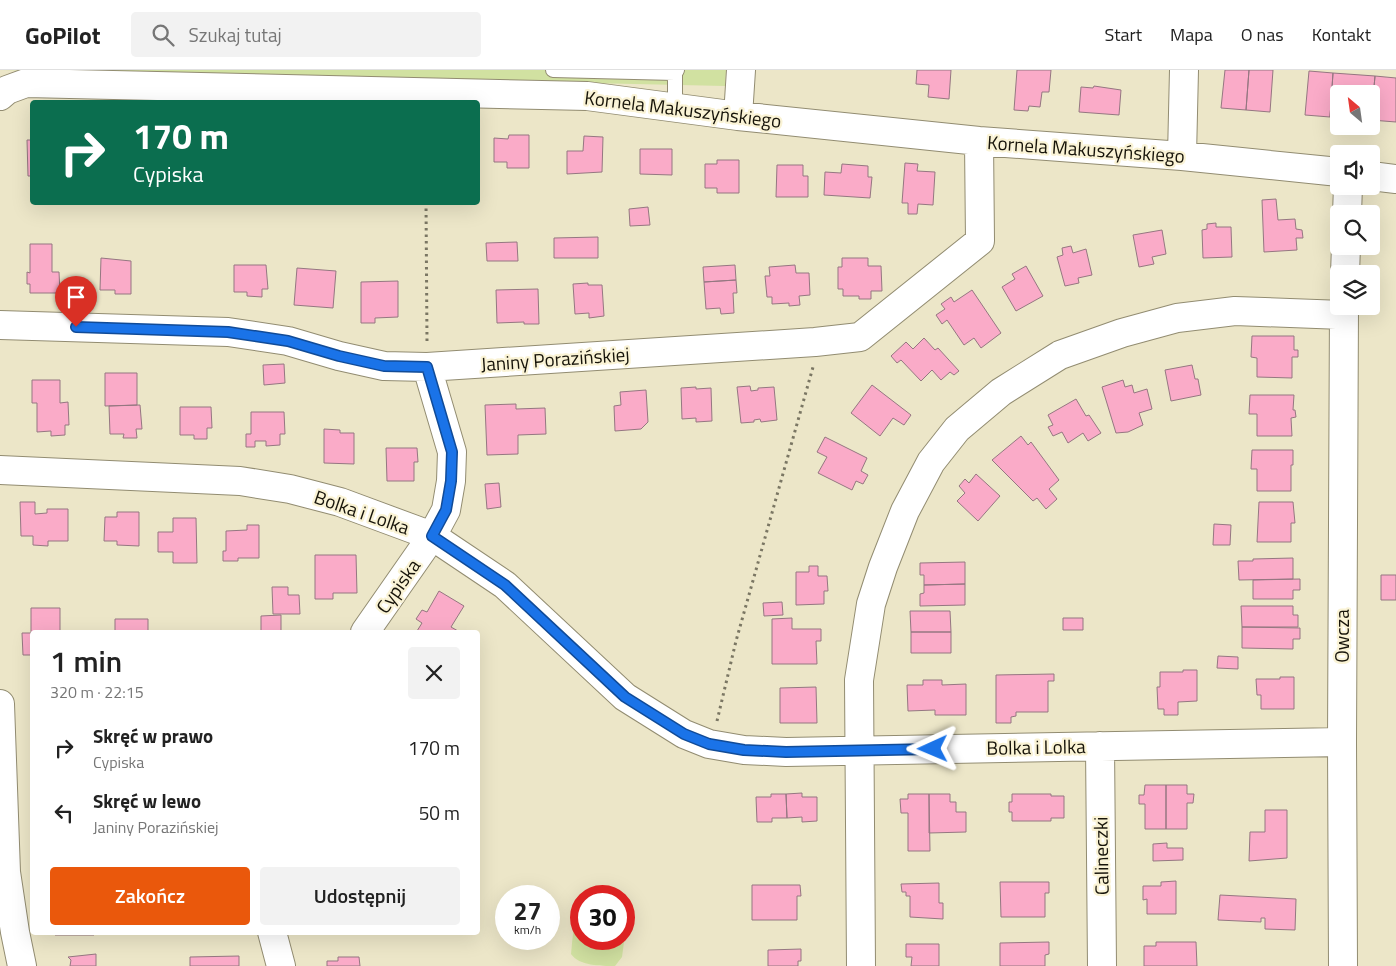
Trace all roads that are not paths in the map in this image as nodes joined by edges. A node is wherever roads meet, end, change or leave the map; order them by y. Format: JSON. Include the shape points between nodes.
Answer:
{"nodes":[{"id":1,"x":543,"y":70,"type":"edge"},
{"id":2,"x":553,"y":70,"type":"edge"},
{"id":3,"x":741,"y":70,"type":"edge"},
{"id":4,"x":1184,"y":70,"type":"edge"},
{"id":5,"x":676,"y":72,"type":"edge"},
{"id":6,"x":0,"y":96,"type":"edge"},
{"id":7,"x":675,"y":108,"type":"junction"},
{"id":8,"x":738,"y":116,"type":"junction"},
{"id":9,"x":979,"y":141,"type":"junction"},
{"id":10,"x":1182,"y":156,"type":"junction"},
{"id":11,"x":1330,"y":171,"type":"edge"},
{"id":12,"x":1380,"y":177,"type":"edge"},
{"id":13,"x":1396,"y":179,"type":"edge"},
{"id":14,"x":1330,"y":311,"type":"edge"},
{"id":15,"x":1343,"y":315,"type":"edge"},
{"id":16,"x":0,"y":325,"type":"edge"},
{"id":17,"x":427,"y":367,"type":"junction"},
{"id":18,"x":0,"y":470,"type":"edge"},
{"id":19,"x":432,"y":536,"type":"junction"},
{"id":20,"x":366,"y":630,"type":"edge"},
{"id":21,"x":0,"y":704,"type":"edge"},
{"id":22,"x":1342,"y":742,"type":"junction"},
{"id":23,"x":1100,"y":746,"type":"junction"},
{"id":24,"x":859,"y":750,"type":"junction"},
{"id":25,"x":273,"y":935,"type":"edge"},
{"id":26,"x":22,"y":966,"type":"edge"},
{"id":27,"x":281,"y":966,"type":"edge"},
{"id":28,"x":861,"y":966,"type":"edge"},
{"id":29,"x":1102,"y":966,"type":"edge"},
{"id":30,"x":1343,"y":966,"type":"edge"}],
"edges":[{"from":1,"to":2,"type":"lane"},
{"from":2,"to":5,"type":"lane"},
{"from":3,"to":8,"type":"street"},
{"from":4,"to":10,"type":"street"},
{"from":5,"to":7,"type":"lane"},
{"from":6,"to":7,"type":"street","name":"Kornela Makuszyńskiego","via":[[26,83],[587,96]]},
{"from":7,"to":8,"type":"street","name":"Kornela Makuszyńskiego"},
{"from":8,"to":9,"type":"street","name":"Kornela Makuszyńskiego"},
{"from":9,"to":10,"type":"street","name":"Kornela Makuszyńskiego"},
{"from":9,"to":17,"type":"street","name":"Janiny Porazińskiej","via":[[980,241],[860,337]]},
{"from":10,"to":11,"type":"street","name":"Kornela Makuszyńskiego"},
{"from":12,"to":13,"type":"street"},
{"from":14,"to":24,"type":"street","via":[[1235,311],[1178,318],[1122,332],[1060,355],[1001,392],[957,429],[931,462],[905,511],[882,567],[871,604],[859,680]]},
{"from":15,"to":22,"type":"street","name":"Owcza"},
{"from":16,"to":17,"type":"street","name":"Janiny Porazińskiej","via":[[228,332],[288,341],[384,366]]},
{"from":17,"to":19,"type":"street","name":"Cypiska","via":[[452,452],[446,510]]},
{"from":18,"to":19,"type":"street","name":"Bolka i Lolka","via":[[240,481],[340,502]]},
{"from":19,"to":20,"type":"street","name":"Cypiska"},
{"from":19,"to":24,"type":"street","name":"Bolka i Lolka","via":[[505,585],[625,697],[684,734],[709,744],[744,750]]},
{"from":21,"to":26,"type":"street","via":[[6,872]]},
{"from":22,"to":23,"type":"street","name":"Bolka i Lolka"},
{"from":22,"to":30,"type":"street","name":"Owcza"},
{"from":23,"to":24,"type":"street","name":"Bolka i Lolka"},
{"from":23,"to":29,"type":"street","name":"Calineczki"},
{"from":24,"to":28,"type":"street"},
{"from":25,"to":27,"type":"street"}]}
